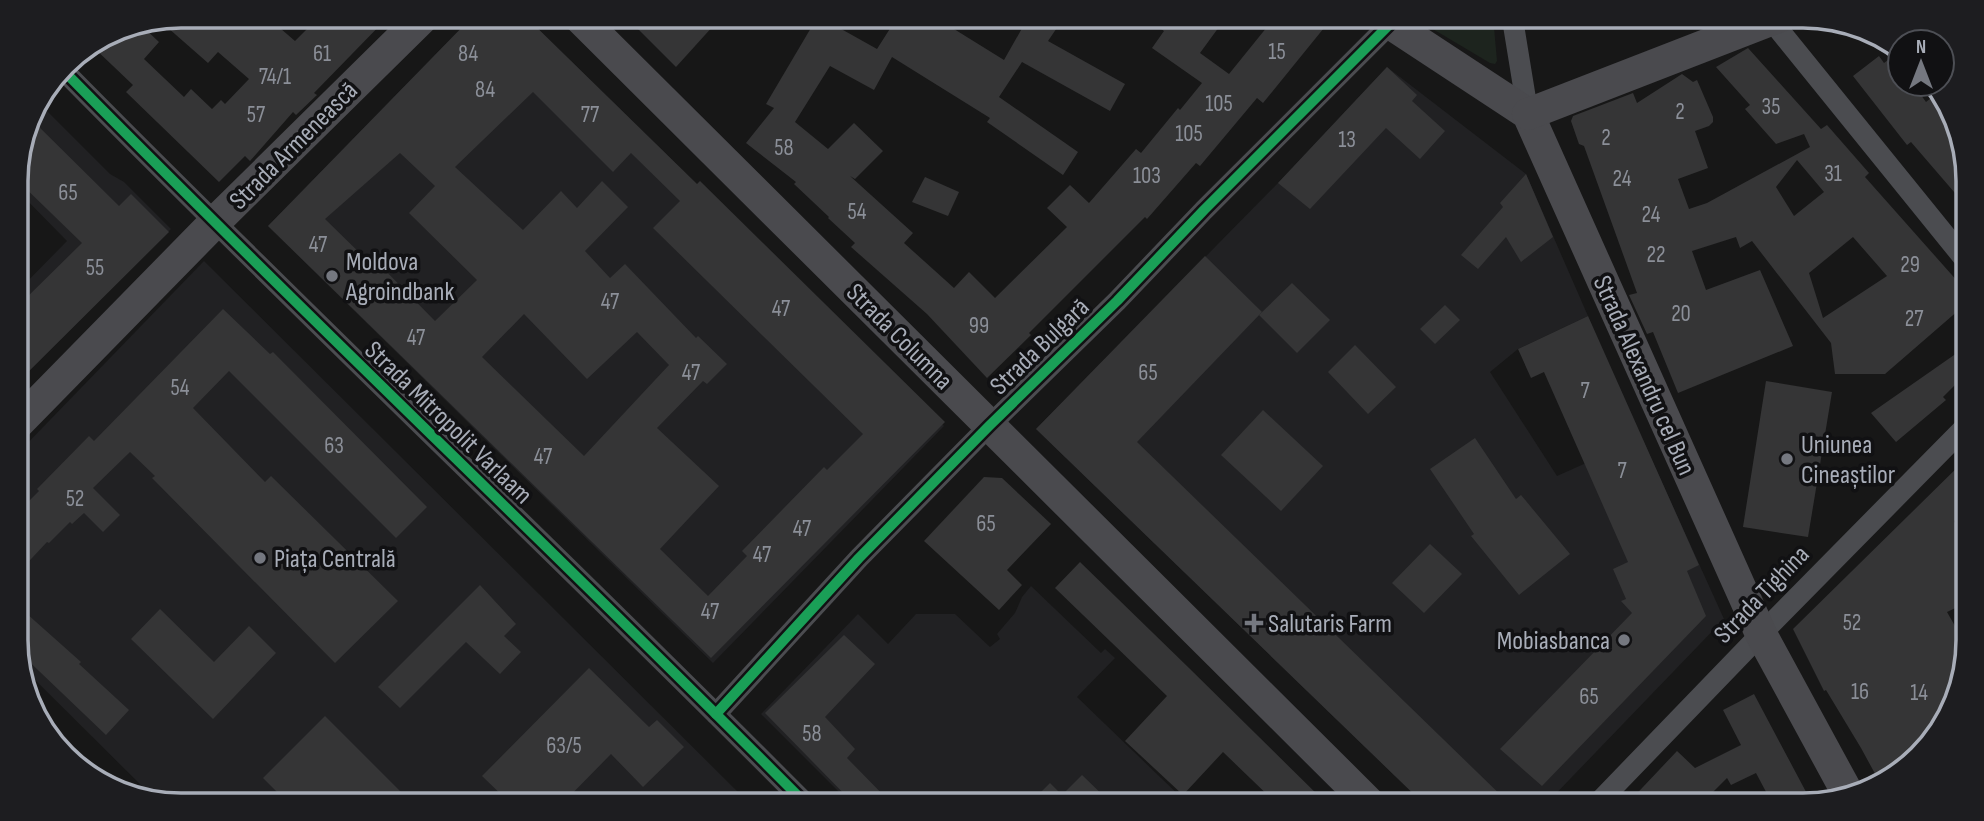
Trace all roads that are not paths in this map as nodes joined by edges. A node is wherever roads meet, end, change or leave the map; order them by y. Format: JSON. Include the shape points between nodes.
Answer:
{"nodes":[{"id":1,"x":412,"y":28,"type":"edge"},
{"id":2,"x":590,"y":28,"type":"edge"},
{"id":3,"x":1380,"y":28,"type":"edge"},
{"id":4,"x":1402,"y":28,"type":"edge"},
{"id":5,"x":1514,"y":28,"type":"edge"},
{"id":6,"x":1750,"y":28,"type":"edge"},
{"id":7,"x":1784,"y":28,"type":"edge"},
{"id":8,"x":70,"y":77,"type":"edge"},
{"id":9,"x":1528,"y":114,"type":"junction"},
{"id":10,"x":214,"y":223,"type":"junction"},
{"id":11,"x":1956,"y":248,"type":"edge"},
{"id":12,"x":28,"y":413,"type":"edge"},
{"id":13,"x":989,"y":426,"type":"junction"},
{"id":14,"x":1956,"y":437,"type":"edge"},
{"id":15,"x":1760,"y":634,"type":"junction"},
{"id":16,"x":716,"y":714,"type":"junction"},
{"id":17,"x":1844,"y":787,"type":"edge"},
{"id":18,"x":795,"y":793,"type":"edge"},
{"id":19,"x":1359,"y":793,"type":"edge"},
{"id":20,"x":1608,"y":793,"type":"edge"}],
"edges":[{"from":1,"to":10,"type":"main road","name":"Strada Armenească"},
{"from":2,"to":13,"type":"main road","name":"Strada Columna"},
{"from":3,"to":13,"type":"street","name":"Strada Bulgară","via":[[1117,301]]},
{"from":4,"to":9,"type":"main road"},
{"from":5,"to":9,"type":"street"},
{"from":6,"to":9,"type":"main road"},
{"from":7,"to":11,"type":"street"},
{"from":8,"to":10,"type":"street","name":"Strada Mitropolit Varlaam"},
{"from":9,"to":15,"type":"main road","name":"Strada Alexandru cel Bun"},
{"from":10,"to":12,"type":"main road","name":"Strada Armenească"},
{"from":10,"to":16,"type":"street","name":"Strada Mitropolit Varlaam"},
{"from":13,"to":16,"type":"street","name":"Strada Bulgară","via":[[859,558]]},
{"from":13,"to":19,"type":"main road","name":"Strada Columna"},
{"from":14,"to":15,"type":"street","name":"Strada Tighina"},
{"from":15,"to":17,"type":"main road","name":"Strada Alexandru cel Bun"},
{"from":15,"to":20,"type":"street","name":"Strada Tighina"},
{"from":16,"to":18,"type":"street","name":"Strada Mitropolit Varlaam"}]}
